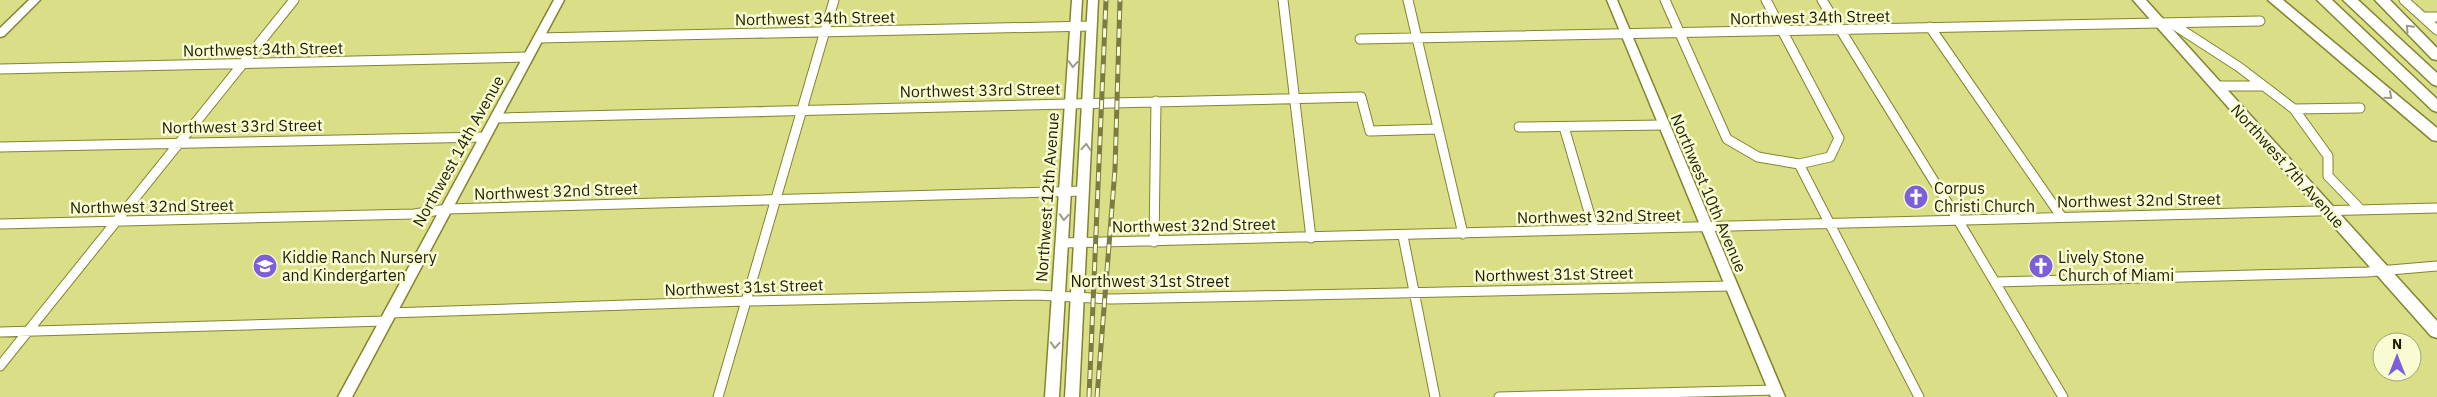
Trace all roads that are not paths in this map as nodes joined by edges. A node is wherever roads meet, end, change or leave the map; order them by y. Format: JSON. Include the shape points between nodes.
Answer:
{"nodes":[{"id":1,"x":35,"y":0,"type":"edge"},
{"id":2,"x":294,"y":0,"type":"edge"},
{"id":3,"x":559,"y":0,"type":"edge"},
{"id":4,"x":834,"y":0,"type":"edge"},
{"id":5,"x":1077,"y":0,"type":"edge"},
{"id":6,"x":1093,"y":0,"type":"edge"},
{"id":7,"x":1283,"y":0,"type":"edge"},
{"id":8,"x":1408,"y":0,"type":"edge"},
{"id":9,"x":1612,"y":0,"type":"edge"},
{"id":10,"x":1665,"y":0,"type":"edge"},
{"id":11,"x":1766,"y":0,"type":"edge"},
{"id":12,"x":1822,"y":0,"type":"edge"},
{"id":13,"x":2139,"y":0,"type":"edge"},
{"id":14,"x":2265,"y":0,"type":"edge"},
{"id":15,"x":2275,"y":0,"type":"edge"},
{"id":16,"x":2324,"y":0,"type":"edge"},
{"id":17,"x":2335,"y":0,"type":"edge"},
{"id":18,"x":2350,"y":0,"type":"edge"},
{"id":19,"x":2360,"y":0,"type":"edge"},
{"id":20,"x":2382,"y":0,"type":"edge"},
{"id":21,"x":2404,"y":0,"type":"edge"},
{"id":22,"x":2423,"y":17,"type":"junction"},
{"id":23,"x":2437,"y":17,"type":"edge"},
{"id":24,"x":2260,"y":21,"type":"dead end"},
{"id":25,"x":2165,"y":23,"type":"junction"},
{"id":26,"x":1076,"y":26,"type":"junction"},
{"id":27,"x":1091,"y":26,"type":"junction"},
{"id":28,"x":1930,"y":27,"type":"junction"},
{"id":29,"x":1840,"y":30,"type":"junction"},
{"id":30,"x":2437,"y":30,"type":"edge"},
{"id":31,"x":826,"y":32,"type":"junction"},
{"id":32,"x":1783,"y":32,"type":"junction"},
{"id":33,"x":0,"y":34,"type":"edge"},
{"id":34,"x":1626,"y":34,"type":"junction"},
{"id":35,"x":1681,"y":34,"type":"junction"},
{"id":36,"x":539,"y":38,"type":"junction"},
{"id":37,"x":1360,"y":39,"type":"dead end"},
{"id":38,"x":1418,"y":39,"type":"junction"},
{"id":39,"x":2437,"y":56,"type":"edge"},
{"id":40,"x":527,"y":57,"type":"junction"},
{"id":41,"x":244,"y":63,"type":"junction"},
{"id":42,"x":2351,"y":65,"type":"junction"},
{"id":43,"x":2437,"y":69,"type":"edge"},
{"id":44,"x":0,"y":70,"type":"edge"},
{"id":45,"x":2437,"y":81,"type":"edge"},
{"id":46,"x":2217,"y":86,"type":"junction"},
{"id":47,"x":2263,"y":86,"type":"junction"},
{"id":48,"x":2437,"y":95,"type":"edge"},
{"id":49,"x":1295,"y":97,"type":"junction"},
{"id":50,"x":1156,"y":101,"type":"junction"},
{"id":51,"x":1071,"y":102,"type":"junction"},
{"id":52,"x":1090,"y":102,"type":"junction"},
{"id":53,"x":2437,"y":107,"type":"edge"},
{"id":54,"x":2360,"y":108,"type":"dead end"},
{"id":55,"x":802,"y":109,"type":"junction"},
{"id":56,"x":2294,"y":110,"type":"junction"},
{"id":57,"x":495,"y":118,"type":"junction"},
{"id":58,"x":1664,"y":125,"type":"junction"},
{"id":59,"x":1519,"y":127,"type":"dead end"},
{"id":60,"x":1564,"y":127,"type":"junction"},
{"id":61,"x":1438,"y":129,"type":"junction"},
{"id":62,"x":2437,"y":136,"type":"edge"},
{"id":63,"x":485,"y":137,"type":"junction"},
{"id":64,"x":182,"y":143,"type":"junction"},
{"id":65,"x":0,"y":147,"type":"edge"},
{"id":66,"x":1799,"y":164,"type":"junction"},
{"id":67,"x":1083,"y":191,"type":"junction"},
{"id":68,"x":1065,"y":192,"type":"junction"},
{"id":69,"x":776,"y":199,"type":"junction"},
{"id":70,"x":2437,"y":208,"type":"edge"},
{"id":71,"x":447,"y":209,"type":"junction"},
{"id":72,"x":2328,"y":210,"type":"junction"},
{"id":73,"x":2360,"y":210,"type":"junction"},
{"id":74,"x":2062,"y":216,"type":"junction"},
{"id":75,"x":1958,"y":220,"type":"junction"},
{"id":76,"x":114,"y":222,"type":"junction"},
{"id":77,"x":1832,"y":223,"type":"junction"},
{"id":78,"x":0,"y":224,"type":"edge"},
{"id":79,"x":1706,"y":228,"type":"junction"},
{"id":80,"x":1594,"y":229,"type":"junction"},
{"id":81,"x":1463,"y":234,"type":"junction"},
{"id":82,"x":1403,"y":236,"type":"junction"},
{"id":83,"x":1311,"y":238,"type":"junction"},
{"id":84,"x":1154,"y":242,"type":"junction"},
{"id":85,"x":1062,"y":243,"type":"junction"},
{"id":86,"x":1080,"y":243,"type":"junction"},
{"id":87,"x":2437,"y":266,"type":"edge"},
{"id":88,"x":2381,"y":270,"type":"junction"},
{"id":89,"x":1995,"y":282,"type":"junction"},
{"id":90,"x":1731,"y":286,"type":"junction"},
{"id":91,"x":1413,"y":292,"type":"junction"},
{"id":92,"x":1058,"y":296,"type":"junction"},
{"id":93,"x":1078,"y":297,"type":"junction"},
{"id":94,"x":746,"y":301,"type":"junction"},
{"id":95,"x":387,"y":317,"type":"junction"},
{"id":96,"x":2437,"y":331,"type":"edge"},
{"id":97,"x":0,"y":332,"type":"edge"},
{"id":98,"x":27,"y":332,"type":"junction"},
{"id":99,"x":0,"y":366,"type":"edge"},
{"id":100,"x":1777,"y":393,"type":"edge"},
{"id":101,"x":344,"y":397,"type":"edge"},
{"id":102,"x":718,"y":397,"type":"edge"},
{"id":103,"x":1052,"y":397,"type":"edge"},
{"id":104,"x":1072,"y":397,"type":"edge"},
{"id":105,"x":1435,"y":397,"type":"edge"},
{"id":106,"x":1499,"y":397,"type":"edge"},
{"id":107,"x":1919,"y":397,"type":"edge"},
{"id":108,"x":2063,"y":397,"type":"edge"}],
"edges":[{"from":1,"to":33,"type":"main road"},
{"from":2,"to":41,"type":"street"},
{"from":3,"to":36,"type":"main road","name":"Northwest 14th Avenue"},
{"from":4,"to":31,"type":"street"},
{"from":5,"to":26,"type":"main road","name":"Northwest 12th Avenue"},
{"from":6,"to":27,"type":"main road"},
{"from":7,"to":49,"type":"street"},
{"from":8,"to":38,"type":"street"},
{"from":9,"to":34,"type":"main road","name":"Northwest 10th Avenue"},
{"from":10,"to":35,"type":"street"},
{"from":11,"to":32,"type":"street"},
{"from":12,"to":29,"type":"street"},
{"from":13,"to":25,"type":"main road","name":"Northwest 7th Avenue"},
{"from":14,"to":42,"type":"highway"},
{"from":15,"to":42,"type":"highway"},
{"from":16,"to":53,"type":"highway"},
{"from":17,"to":48,"type":"highway"},
{"from":18,"to":45,"type":"highway"},
{"from":19,"to":43,"type":"highway"},
{"from":39,"to":20,"type":"highway","one_way":true},
{"from":21,"to":22,"type":"street"},
{"from":22,"to":23,"type":"street"},
{"from":22,"to":30,"type":"street"},
{"from":24,"to":25,"type":"street","name":"Northwest 34th Street"},
{"from":25,"to":28,"type":"street","name":"Northwest 34th Street"},
{"from":25,"to":46,"type":"main road","name":"Northwest 7th Avenue"},
{"from":25,"to":47,"type":"street","via":[[2184,31]]},
{"from":26,"to":27,"type":"street","name":"Northwest 34th Street"},
{"from":26,"to":31,"type":"street","name":"Northwest 34th Street"},
{"from":26,"to":51,"type":"main road","name":"Northwest 12th Avenue","one_way":true},
{"from":27,"to":52,"type":"main road"},
{"from":28,"to":29,"type":"street","name":"Northwest 34th Street"},
{"from":28,"to":74,"type":"street"},
{"from":29,"to":32,"type":"street","name":"Northwest 34th Street"},
{"from":29,"to":75,"type":"street"},
{"from":31,"to":36,"type":"street","name":"Northwest 34th Street"},
{"from":31,"to":55,"type":"street"},
{"from":32,"to":35,"type":"street","name":"Northwest 34th Street"},
{"from":32,"to":66,"type":"street","via":[[1839,138],[1830,157]]},
{"from":34,"to":35,"type":"street","name":"Northwest 34th Street"},
{"from":34,"to":38,"type":"street","name":"Northwest 34th Street"},
{"from":34,"to":58,"type":"main road","name":"Northwest 10th Avenue"},
{"from":35,"to":66,"type":"street","via":[[1728,138],[1758,157]]},
{"from":36,"to":40,"type":"main road","name":"Northwest 14th Avenue"},
{"from":37,"to":38,"type":"street","name":"Northwest 34th Street"},
{"from":38,"to":61,"type":"street"},
{"from":40,"to":41,"type":"street","name":"Northwest 34th Street"},
{"from":40,"to":57,"type":"main road","name":"Northwest 14th Avenue"},
{"from":41,"to":44,"type":"street","name":"Northwest 34th Street"},
{"from":41,"to":64,"type":"street"},
{"from":42,"to":62,"type":"highway","one_way":true},
{"from":46,"to":47,"type":"street"},
{"from":46,"to":72,"type":"main road","name":"Northwest 7th Avenue"},
{"from":47,"to":56,"type":"street"},
{"from":49,"to":50,"type":"street","name":"Northwest 33rd Street"},
{"from":49,"to":61,"type":"street","name":"Northwest 33rd Street","via":[[1361,97],[1370,131]]},
{"from":49,"to":83,"type":"street"},
{"from":50,"to":52,"type":"street","name":"Northwest 33rd Street"},
{"from":50,"to":84,"type":"street"},
{"from":51,"to":52,"type":"street","name":"Northwest 33rd Street"},
{"from":51,"to":55,"type":"street","name":"Northwest 33rd Street"},
{"from":51,"to":68,"type":"main road","name":"Northwest 12th Avenue"},
{"from":67,"to":52,"type":"main road","one_way":true},
{"from":54,"to":56,"type":"street"},
{"from":55,"to":57,"type":"street","name":"Northwest 33rd Street"},
{"from":55,"to":69,"type":"street"},
{"from":56,"to":73,"type":"street","via":[[2328,156],[2328,176]]},
{"from":57,"to":63,"type":"main road","name":"Northwest 14th Avenue"},
{"from":58,"to":60,"type":"street"},
{"from":58,"to":79,"type":"main road","name":"Northwest 10th Avenue"},
{"from":59,"to":60,"type":"street"},
{"from":60,"to":80,"type":"street"},
{"from":61,"to":81,"type":"street"},
{"from":63,"to":64,"type":"street","name":"Northwest 33rd Street"},
{"from":63,"to":71,"type":"main road","name":"Northwest 14th Avenue"},
{"from":64,"to":65,"type":"street","name":"Northwest 33rd Street"},
{"from":64,"to":76,"type":"street"},
{"from":66,"to":77,"type":"street"},
{"from":67,"to":68,"type":"street","name":"Northwest 32nd Street"},
{"from":67,"to":86,"type":"main road"},
{"from":68,"to":69,"type":"street","name":"Northwest 32nd Street"},
{"from":68,"to":85,"type":"main road","name":"Northwest 12th Avenue","one_way":true},
{"from":69,"to":71,"type":"street","name":"Northwest 32nd Street"},
{"from":69,"to":94,"type":"street"},
{"from":70,"to":73,"type":"street","name":"Northwest 32nd Street"},
{"from":71,"to":76,"type":"street","name":"Northwest 32nd Street","via":[[414,214]]},
{"from":71,"to":95,"type":"main road","name":"Northwest 14th Avenue"},
{"from":72,"to":73,"type":"street","name":"Northwest 32nd Street"},
{"from":72,"to":74,"type":"street","name":"Northwest 32nd Street"},
{"from":72,"to":88,"type":"main road","name":"Northwest 7th Avenue"},
{"from":74,"to":75,"type":"street","name":"Northwest 32nd Street"},
{"from":75,"to":77,"type":"street","name":"Northwest 32nd Street"},
{"from":75,"to":89,"type":"street"},
{"from":76,"to":78,"type":"street","name":"Northwest 32nd Street"},
{"from":76,"to":98,"type":"street"},
{"from":77,"to":79,"type":"street","name":"Northwest 32nd Street"},
{"from":77,"to":107,"type":"street"},
{"from":79,"to":80,"type":"street","name":"Northwest 32nd Street"},
{"from":79,"to":90,"type":"main road","name":"Northwest 10th Avenue"},
{"from":80,"to":81,"type":"street","name":"Northwest 32nd Street"},
{"from":81,"to":82,"type":"street","name":"Northwest 32nd Street"},
{"from":82,"to":83,"type":"street","name":"Northwest 32nd Street"},
{"from":82,"to":91,"type":"street"},
{"from":83,"to":84,"type":"street","name":"Northwest 32nd Street"},
{"from":84,"to":86,"type":"street","name":"Northwest 32nd Street"},
{"from":85,"to":86,"type":"street","name":"Northwest 32nd Street"},
{"from":85,"to":92,"type":"main road","name":"Northwest 12th Avenue"},
{"from":86,"to":93,"type":"main road"},
{"from":87,"to":88,"type":"street"},
{"from":88,"to":89,"type":"street"},
{"from":88,"to":96,"type":"main road","name":"Northwest 7th Avenue"},
{"from":89,"to":108,"type":"street"},
{"from":90,"to":91,"type":"street","name":"Northwest 31st Street"},
{"from":90,"to":100,"type":"main road","name":"Northwest 10th Avenue"},
{"from":91,"to":93,"type":"street","name":"Northwest 31st Street"},
{"from":91,"to":105,"type":"street"},
{"from":92,"to":93,"type":"street","name":"Northwest 31st Street"},
{"from":92,"to":94,"type":"street","name":"Northwest 31st Street"},
{"from":92,"to":103,"type":"main road","name":"Northwest 12th Avenue","one_way":true},
{"from":93,"to":104,"type":"main road"},
{"from":94,"to":95,"type":"street","name":"Northwest 31st Street"},
{"from":94,"to":102,"type":"street"},
{"from":95,"to":98,"type":"street","name":"Northwest 31st Street"},
{"from":95,"to":101,"type":"main road","name":"Northwest 14th Avenue"},
{"from":97,"to":98,"type":"street","name":"Northwest 31st Street"},
{"from":98,"to":99,"type":"street"},
{"from":100,"to":106,"type":"street"}]}
